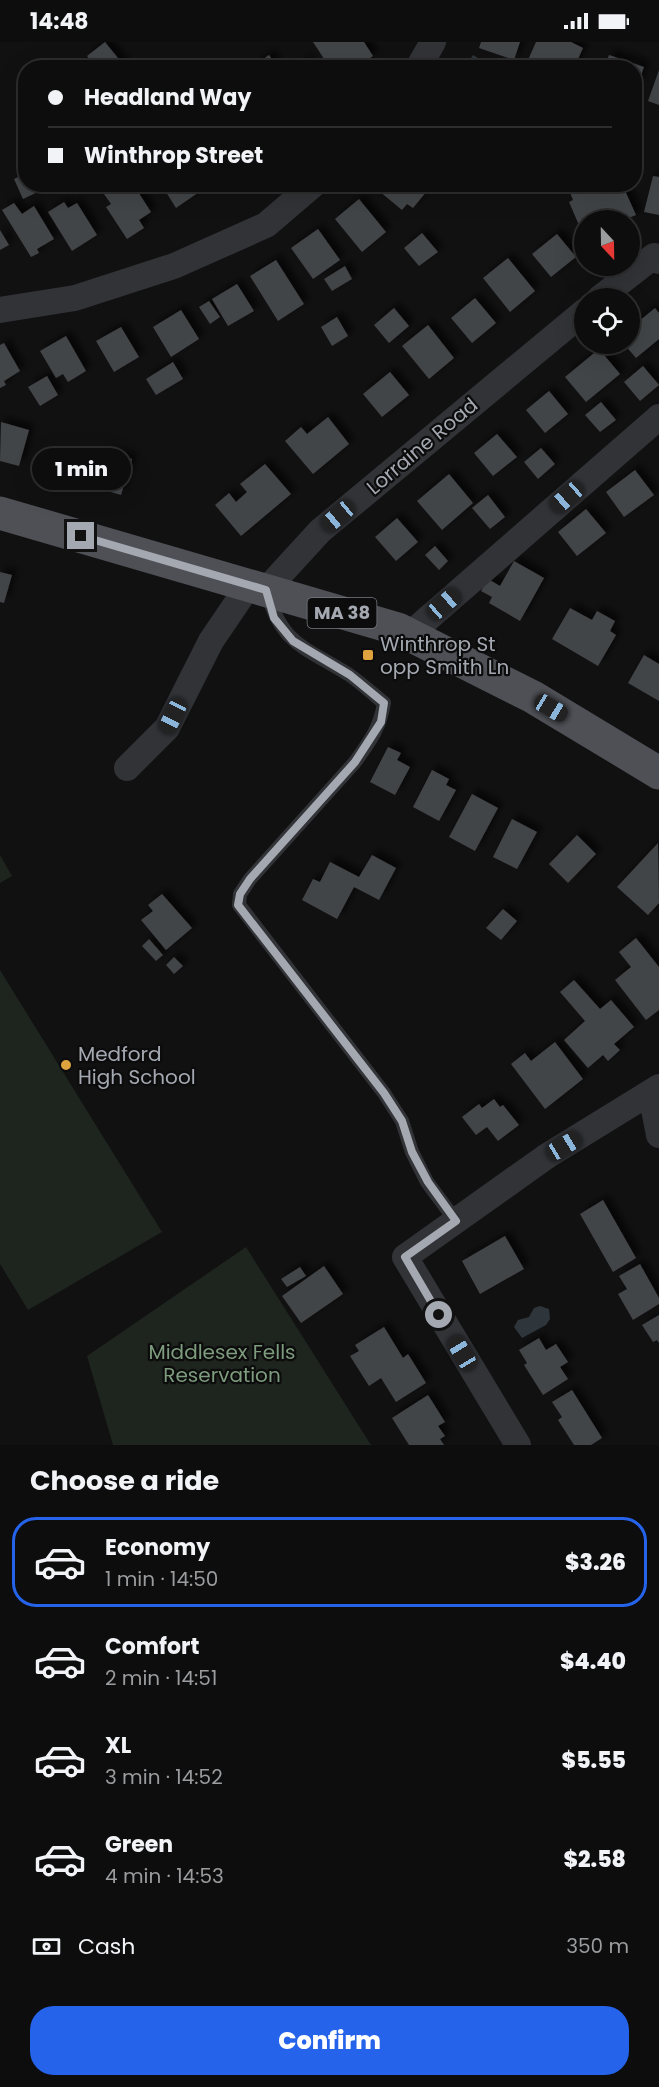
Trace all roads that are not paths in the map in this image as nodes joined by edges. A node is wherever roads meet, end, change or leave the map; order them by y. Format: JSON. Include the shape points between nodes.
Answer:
{"nodes":[{"id":1,"x":433,"y":42,"type":"edge"},
{"id":2,"x":423,"y":60,"type":"edge"},
{"id":3,"x":305,"y":192,"type":"edge"},
{"id":4,"x":659,"y":261,"type":"edge"},
{"id":5,"x":613,"y":288,"type":"edge"},
{"id":6,"x":0,"y":310,"type":"edge"},
{"id":7,"x":574,"y":320,"type":"edge"},
{"id":8,"x":659,"y":417,"type":"edge"},
{"id":9,"x":0,"y":513,"type":"edge"},
{"id":10,"x":258,"y":588,"type":"junction"},
{"id":11,"x":409,"y":635,"type":"junction"},
{"id":12,"x":127,"y":768,"type":"dead end"},
{"id":13,"x":659,"y":773,"type":"edge"},
{"id":14,"x":655,"y":1090,"type":"edge"},
{"id":15,"x":659,"y":1135,"type":"edge"},
{"id":16,"x":456,"y":1221,"type":"junction"},
{"id":17,"x":518,"y":1445,"type":"edge"}],
"edges":[{"from":1,"to":2,"type":"street"},
{"from":3,"to":6,"type":"street","via":[[266,225],[174,266],[75,298]]},
{"from":4,"to":5,"type":"street","via":[[654,256]]},
{"from":7,"to":10,"type":"street","name":"Lorraine Road","via":[[320,531]]},
{"from":8,"to":11,"type":"street"},
{"from":9,"to":10,"type":"main road","number":"MA 38"},
{"from":10,"to":11,"type":"main road","number":"MA 38"},
{"from":10,"to":12,"type":"street","name":"Lorraine Road","via":[[211,641],[167,728]]},
{"from":10,"to":16,"type":"lane","via":[[274,618],[293,641],[350,675],[384,703],[381,722],[355,762],[250,879],[238,905],[384,1093],[402,1121],[428,1182]]},
{"from":11,"to":13,"type":"main road","number":"MA 38","via":[[533,697]]},
{"from":14,"to":15,"type":"street"},
{"from":14,"to":16,"type":"street","via":[[547,1156]]},
{"from":16,"to":17,"type":"street","via":[[405,1257]]}]}
